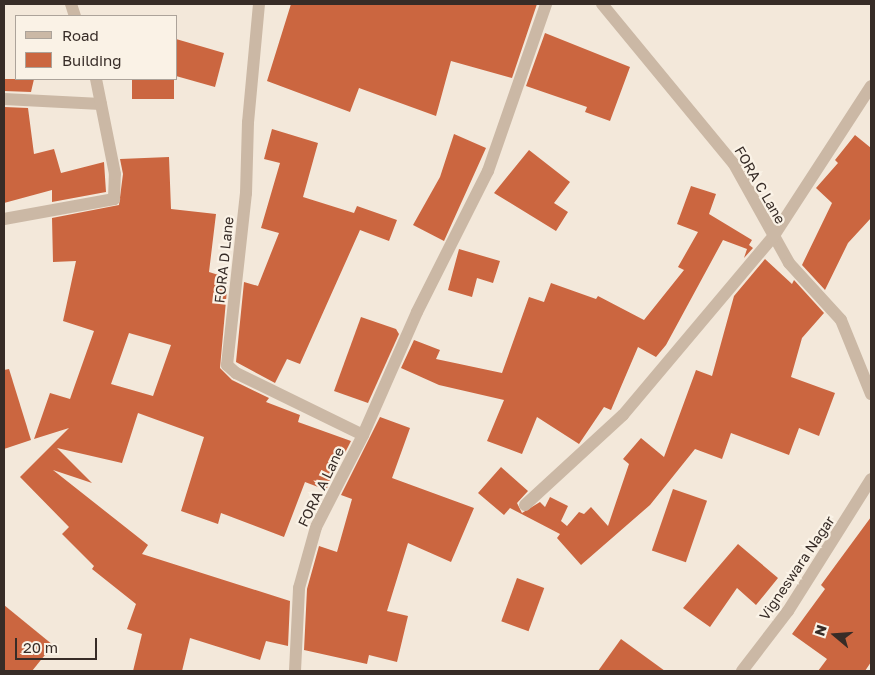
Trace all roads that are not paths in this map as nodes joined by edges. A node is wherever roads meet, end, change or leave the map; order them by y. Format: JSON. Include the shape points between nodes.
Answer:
{"nodes":[{"id":1,"x":259,"y":4,"type":"edge"},
{"id":2,"x":546,"y":4,"type":"edge"},
{"id":3,"x":602,"y":4,"type":"edge"},
{"id":4,"x":96,"y":80,"type":"edge"},
{"id":5,"x":871,"y":86,"type":"edge"},
{"id":6,"x":4,"y":99,"type":"edge"},
{"id":7,"x":101,"y":104,"type":"junction"},
{"id":8,"x":4,"y":219,"type":"edge"},
{"id":9,"x":773,"y":237,"type":"junction"},
{"id":10,"x":871,"y":394,"type":"edge"},
{"id":11,"x":363,"y":435,"type":"junction"},
{"id":12,"x":871,"y":479,"type":"edge"},
{"id":13,"x":525,"y":505,"type":"dead end"},
{"id":14,"x":295,"y":671,"type":"edge"},
{"id":15,"x":742,"y":671,"type":"edge"}],
"edges":[{"from":1,"to":11,"type":"street","name":"FORA D Lane","via":[[248,122],[246,193],[227,365],[236,373]]},
{"from":2,"to":11,"type":"street","name":"FORA A Lane","via":[[488,171],[417,312]]},
{"from":3,"to":9,"type":"street","name":"FORA C Lane","via":[[734,164]]},
{"from":4,"to":7,"type":"street"},
{"from":5,"to":9,"type":"street"},
{"from":6,"to":7,"type":"street"},
{"from":7,"to":8,"type":"street","via":[[115,174],[114,199]]},
{"from":9,"to":10,"type":"street","name":"FORA C Lane","via":[[789,263],[841,320]]},
{"from":9,"to":13,"type":"street","via":[[623,415]]},
{"from":11,"to":14,"type":"street","name":"FORA A Lane","via":[[316,527],[299,588]]},
{"from":12,"to":15,"type":"street","name":"Vigneswara Nagar","via":[[793,603]]}]}
